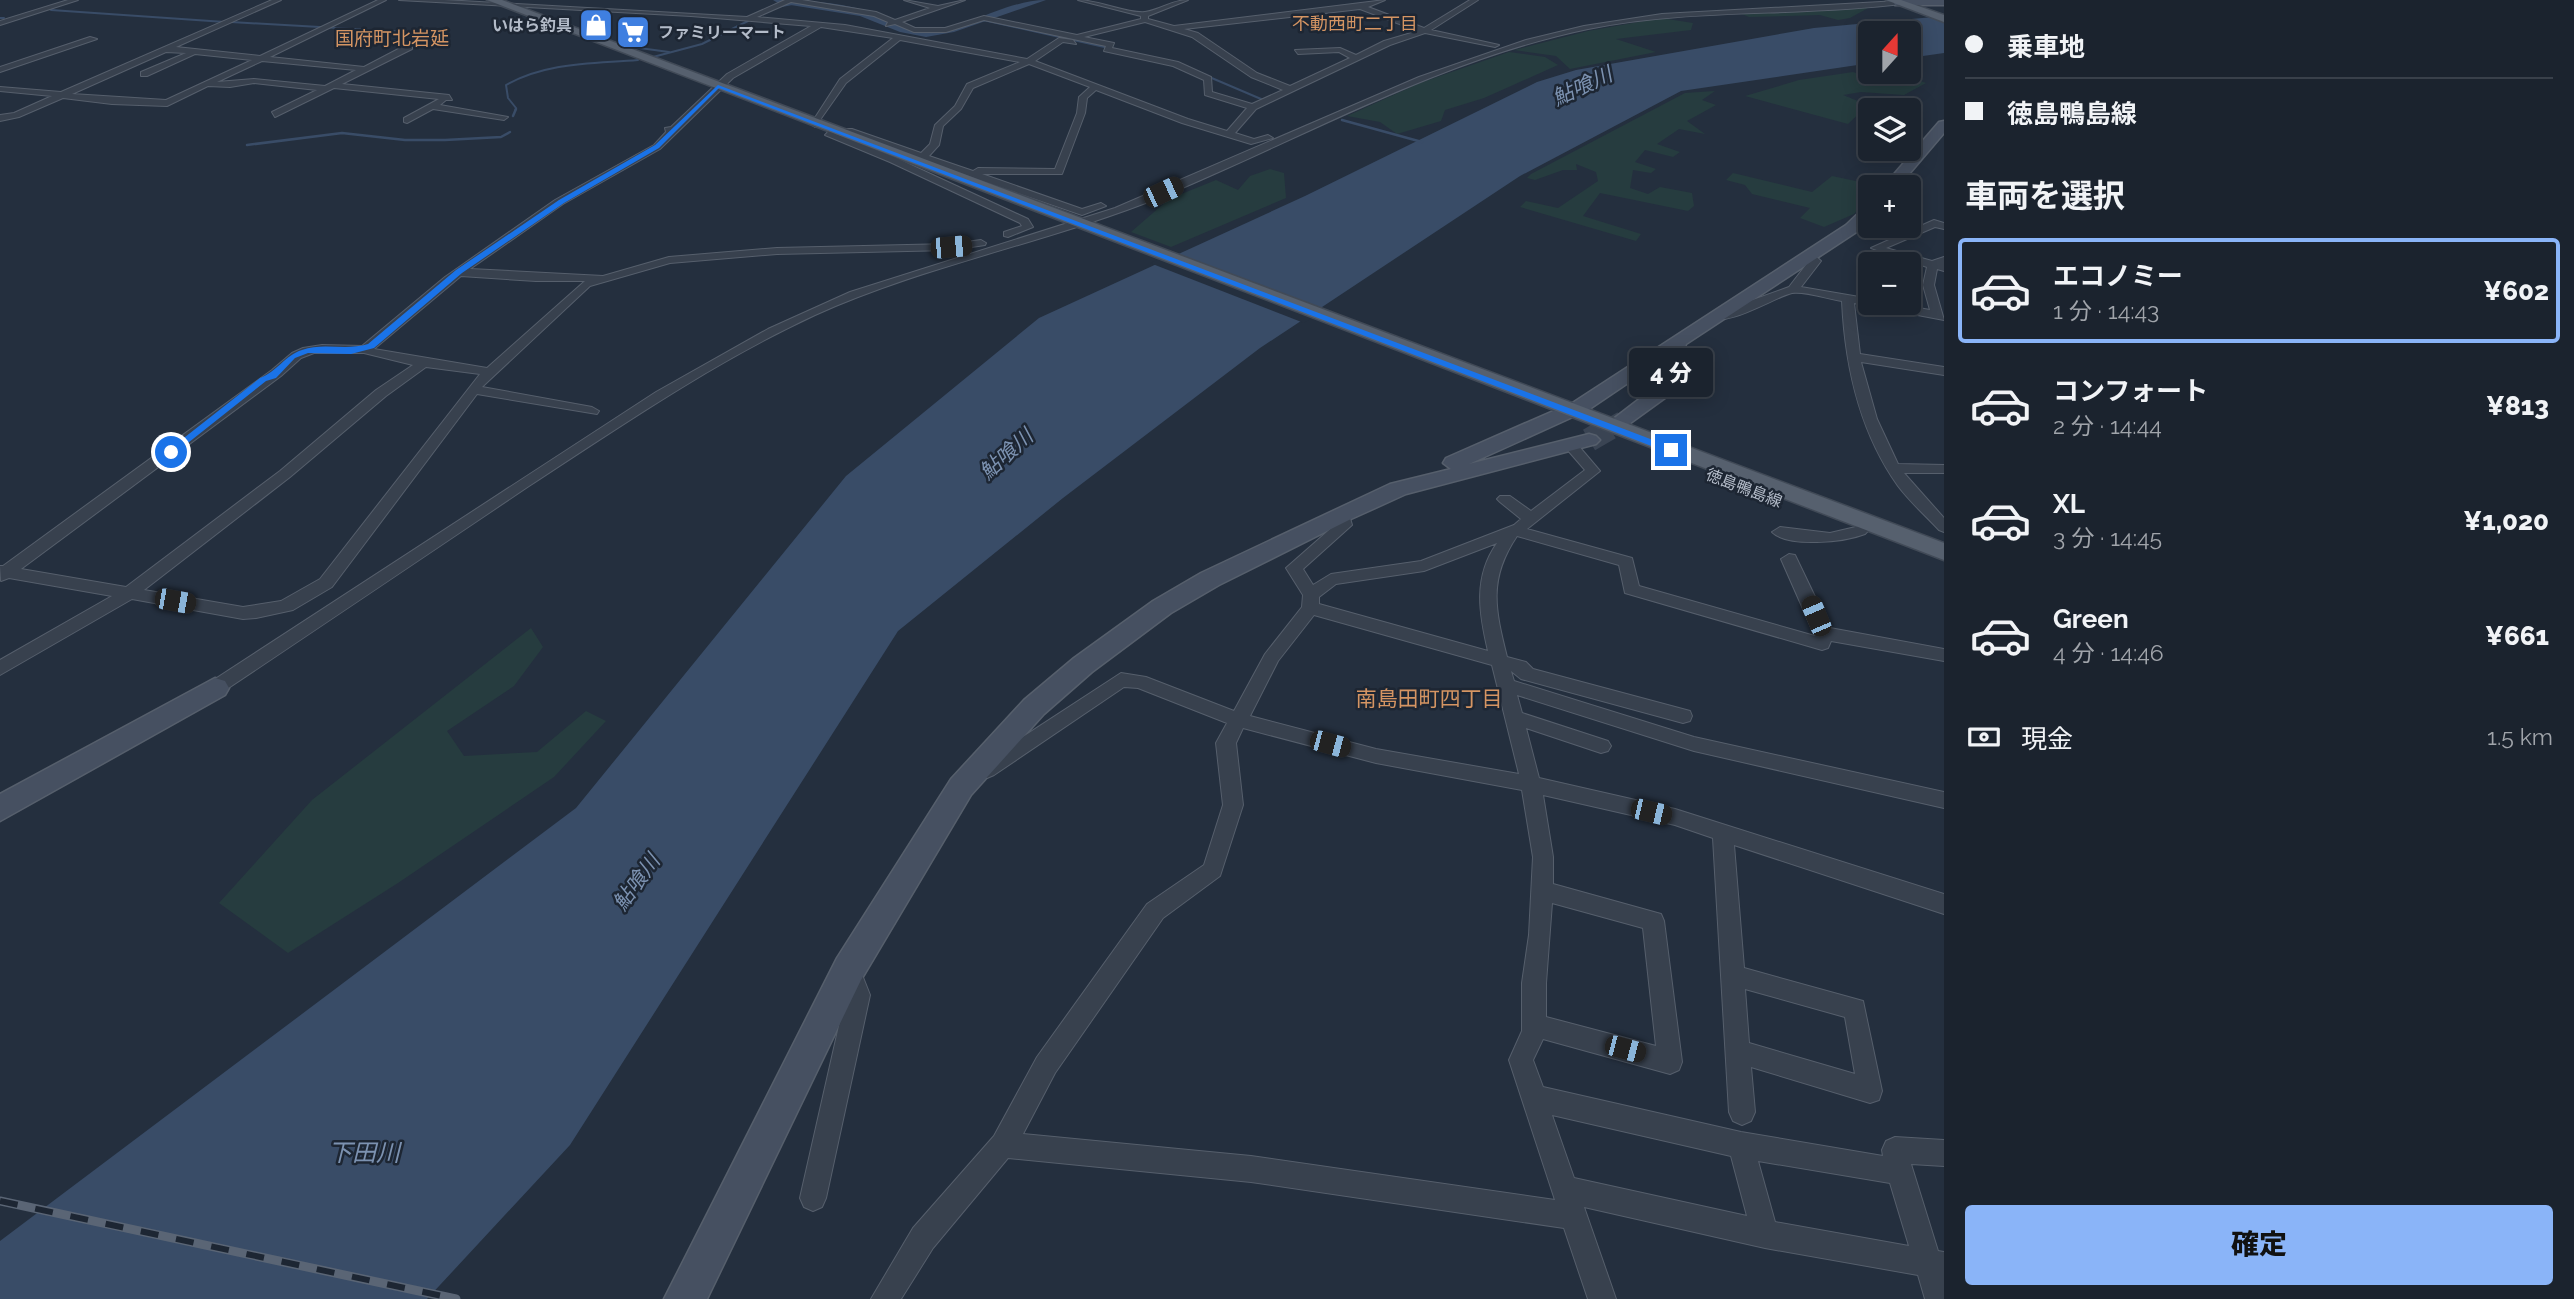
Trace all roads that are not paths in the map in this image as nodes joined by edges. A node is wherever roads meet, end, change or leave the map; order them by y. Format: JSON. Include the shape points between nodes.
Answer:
{"nodes":[{"id":1,"x":75,"y":0,"type":"edge"},
{"id":2,"x":278,"y":0,"type":"edge"},
{"id":3,"x":383,"y":0,"type":"edge"},
{"id":4,"x":402,"y":0,"type":"edge"},
{"id":5,"x":492,"y":0,"type":"edge"},
{"id":6,"x":907,"y":0,"type":"edge"},
{"id":7,"x":962,"y":0,"type":"edge"},
{"id":8,"x":1081,"y":0,"type":"edge"},
{"id":9,"x":1185,"y":0,"type":"edge"},
{"id":10,"x":1341,"y":0,"type":"edge"},
{"id":11,"x":1382,"y":0,"type":"edge"},
{"id":12,"x":1475,"y":0,"type":"edge"},
{"id":13,"x":788,"y":1,"type":"edge"},
{"id":14,"x":1944,"y":2,"type":"edge"},
{"id":15,"x":1900,"y":3,"type":"edge"},
{"id":16,"x":507,"y":5,"type":"junction"},
{"id":17,"x":1760,"y":5,"type":"edge"},
{"id":18,"x":1871,"y":5,"type":"junction"},
{"id":19,"x":1362,"y":7,"type":"junction"},
{"id":20,"x":938,"y":8,"type":"junction"},
{"id":21,"x":1145,"y":17,"type":"junction"},
{"id":22,"x":747,"y":19,"type":"junction"},
{"id":23,"x":1944,"y":19,"type":"edge"},
{"id":24,"x":981,"y":20,"type":"junction"},
{"id":25,"x":0,"y":21,"type":"edge"},
{"id":26,"x":891,"y":24,"type":"junction"},
{"id":27,"x":819,"y":25,"type":"junction"},
{"id":28,"x":1176,"y":28,"type":"junction"},
{"id":29,"x":868,"y":32,"type":"junction"},
{"id":30,"x":1425,"y":32,"type":"junction"},
{"id":31,"x":899,"y":37,"type":"junction"},
{"id":32,"x":1067,"y":38,"type":"junction"},
{"id":33,"x":93,"y":39,"type":"dead end"},
{"id":34,"x":1495,"y":45,"type":"dead end"},
{"id":35,"x":409,"y":47,"type":"dead end"},
{"id":36,"x":160,"y":51,"type":"junction"},
{"id":37,"x":1298,"y":52,"type":"dead end"},
{"id":38,"x":193,"y":53,"type":"junction"},
{"id":39,"x":1355,"y":57,"type":"junction"},
{"id":40,"x":256,"y":59,"type":"junction"},
{"id":41,"x":1029,"y":61,"type":"junction"},
{"id":42,"x":223,"y":67,"type":"dead end"},
{"id":43,"x":237,"y":68,"type":"junction"},
{"id":44,"x":365,"y":69,"type":"junction"},
{"id":45,"x":0,"y":70,"type":"edge"},
{"id":46,"x":144,"y":74,"type":"dead end"},
{"id":47,"x":204,"y":84,"type":"junction"},
{"id":48,"x":718,"y":86,"type":"junction"},
{"id":49,"x":1096,"y":86,"type":"junction"},
{"id":50,"x":328,"y":87,"type":"junction"},
{"id":51,"x":178,"y":88,"type":"dead end"},
{"id":52,"x":0,"y":89,"type":"edge"},
{"id":53,"x":1289,"y":89,"type":"junction"},
{"id":54,"x":193,"y":90,"type":"junction"},
{"id":55,"x":62,"y":95,"type":"junction"},
{"id":56,"x":111,"y":101,"type":"junction"},
{"id":57,"x":434,"y":107,"type":"junction"},
{"id":58,"x":1253,"y":107,"type":"junction"},
{"id":59,"x":83,"y":108,"type":"dead end"},
{"id":60,"x":275,"y":114,"type":"dead end"},
{"id":61,"x":504,"y":117,"type":"dead end"},
{"id":62,"x":0,"y":118,"type":"edge"},
{"id":63,"x":407,"y":120,"type":"dead end"},
{"id":64,"x":815,"y":124,"type":"junction"},
{"id":65,"x":1944,"y":125,"type":"edge"},
{"id":66,"x":1305,"y":127,"type":"junction"},
{"id":67,"x":834,"y":131,"type":"junction"},
{"id":68,"x":1229,"y":134,"type":"junction"},
{"id":69,"x":922,"y":160,"type":"junction"},
{"id":70,"x":961,"y":171,"type":"junction"},
{"id":71,"x":1901,"y":175,"type":"edge"},
{"id":72,"x":1163,"y":192,"type":"junction"},
{"id":73,"x":1858,"y":222,"type":"edge"},
{"id":74,"x":1078,"y":226,"type":"junction"},
{"id":75,"x":1944,"y":226,"type":"edge"},
{"id":76,"x":1810,"y":254,"type":"junction"},
{"id":77,"x":1944,"y":258,"type":"edge"},
{"id":78,"x":1931,"y":266,"type":"junction"},
{"id":79,"x":1944,"y":268,"type":"edge"},
{"id":80,"x":459,"y":272,"type":"junction"},
{"id":81,"x":605,"y":277,"type":"junction"},
{"id":82,"x":1793,"y":289,"type":"junction"},
{"id":83,"x":1848,"y":300,"type":"junction"},
{"id":84,"x":1941,"y":315,"type":"edge"},
{"id":85,"x":1714,"y":316,"type":"junction"},
{"id":86,"x":1678,"y":341,"type":"junction"},
{"id":87,"x":366,"y":349,"type":"junction"},
{"id":88,"x":1852,"y":357,"type":"junction"},
{"id":89,"x":424,"y":363,"type":"junction"},
{"id":90,"x":1944,"y":371,"type":"edge"},
{"id":91,"x":491,"y":372,"type":"junction"},
{"id":92,"x":473,"y":389,"type":"junction"},
{"id":93,"x":592,"y":411,"type":"dead end"},
{"id":94,"x":1559,"y":413,"type":"junction"},
{"id":95,"x":1622,"y":420,"type":"tunnel mouth"},
{"id":96,"x":1580,"y":444,"type":"joint"},
{"id":97,"x":1895,"y":468,"type":"junction"},
{"id":98,"x":1944,"y":469,"type":"edge"},
{"id":99,"x":1398,"y":489,"type":"junction"},
{"id":100,"x":1505,"y":499,"type":"dead end"},
{"id":101,"x":1922,"y":502,"type":"junction"},
{"id":102,"x":1944,"y":505,"type":"edge"},
{"id":103,"x":1343,"y":514,"type":"junction"},
{"id":104,"x":1522,"y":525,"type":"junction"},
{"id":105,"x":1944,"y":527,"type":"edge"},
{"id":106,"x":1860,"y":531,"type":"junction"},
{"id":107,"x":1780,"y":532,"type":"dead end"},
{"id":108,"x":1944,"y":552,"type":"edge"},
{"id":109,"x":1789,"y":559,"type":"dead end"},
{"id":110,"x":1944,"y":562,"type":"edge"},
{"id":111,"x":2,"y":573,"type":"edge"},
{"id":112,"x":130,"y":593,"type":"junction"},
{"id":113,"x":1311,"y":602,"type":"junction"},
{"id":114,"x":1824,"y":634,"type":"junction"},
{"id":115,"x":1944,"y":655,"type":"edge"},
{"id":116,"x":1500,"y":662,"type":"junction"},
{"id":117,"x":0,"y":669,"type":"edge"},
{"id":118,"x":1506,"y":685,"type":"junction"},
{"id":119,"x":215,"y":688,"type":"joint"},
{"id":120,"x":1683,"y":716,"type":"dead end"},
{"id":121,"x":1514,"y":717,"type":"junction"},
{"id":122,"x":1238,"y":720,"type":"junction"},
{"id":123,"x":1601,"y":746,"type":"dead end"},
{"id":124,"x":1531,"y":785,"type":"junction"},
{"id":125,"x":961,"y":787,"type":"junction"},
{"id":126,"x":1944,"y":800,"type":"edge"},
{"id":127,"x":0,"y":809,"type":"edge"},
{"id":128,"x":1723,"y":833,"type":"junction"},
{"id":129,"x":1542,"y":891,"type":"junction"},
{"id":130,"x":1944,"y":905,"type":"edge"},
{"id":131,"x":849,"y":969,"type":"junction"},
{"id":132,"x":1735,"y":976,"type":"junction"},
{"id":133,"x":1534,"y":1025,"type":"junction"},
{"id":134,"x":1739,"y":1052,"type":"junction"},
{"id":135,"x":1534,"y":1097,"type":"junction"},
{"id":136,"x":1742,"y":1112,"type":"dead end"},
{"id":137,"x":1741,"y":1144,"type":"junction"},
{"id":138,"x":1003,"y":1145,"type":"junction"},
{"id":139,"x":1944,"y":1153,"type":"edge"},
{"id":140,"x":1900,"y":1172,"type":"junction"},
{"id":141,"x":1564,"y":1189,"type":"junction"},
{"id":142,"x":813,"y":1198,"type":"dead end"},
{"id":143,"x":1573,"y":1216,"type":"junction"},
{"id":144,"x":1766,"y":1234,"type":"junction"},
{"id":145,"x":1935,"y":1264,"type":"edge"},
{"id":146,"x":685,"y":1299,"type":"edge"},
{"id":147,"x":885,"y":1299,"type":"edge"},
{"id":148,"x":1602,"y":1299,"type":"edge"},
{"id":149,"x":1939,"y":1299,"type":"edge"}],
"edges":[{"from":1,"to":25,"type":"street"},
{"from":2,"to":36,"type":"street"},
{"from":3,"to":40,"type":"street"},
{"from":4,"to":16,"type":"street"},
{"from":5,"to":16,"type":"main road","name":"徳島鴨島線"},
{"from":6,"to":20,"type":"street"},
{"from":7,"to":20,"type":"street"},
{"from":8,"to":21,"type":"street"},
{"from":9,"to":21,"type":"street"},
{"from":10,"to":19,"type":"street"},
{"from":11,"to":19,"type":"street"},
{"from":12,"to":30,"type":"street"},
{"from":13,"to":22,"type":"street"},
{"from":13,"to":26,"type":"street","via":[[859,10]]},
{"from":14,"to":15,"type":"street"},
{"from":15,"to":18,"type":"street"},
{"from":15,"to":23,"type":"main road"},
{"from":16,"to":22,"type":"street"},
{"from":16,"to":48,"type":"main road","name":"徳島鴨島線"},
{"from":17,"to":18,"type":"street"},
{"from":17,"to":18,"type":"street"},
{"from":17,"to":66,"type":"street","via":[[1642,18],[1526,41],[1414,80]]},
{"from":19,"to":28,"type":"street"},
{"from":19,"to":30,"type":"street"},
{"from":20,"to":24,"type":"street"},
{"from":20,"to":26,"type":"street"},
{"from":21,"to":28,"type":"street"},
{"from":21,"to":32,"type":"street"},
{"from":22,"to":27,"type":"street"},
{"from":24,"to":26,"type":"street","via":[[931,31]]},
{"from":24,"to":32,"type":"street"},
{"from":26,"to":29,"type":"street"},
{"from":27,"to":29,"type":"street"},
{"from":27,"to":48,"type":"street"},
{"from":28,"to":53,"type":"street","via":[[1195,35],[1254,75]]},
{"from":29,"to":31,"type":"street"},
{"from":30,"to":34,"type":"street"},
{"from":30,"to":39,"type":"street"},
{"from":31,"to":41,"type":"street"},
{"from":31,"to":64,"type":"street","via":[[843,81]]},
{"from":32,"to":41,"type":"street"},
{"from":32,"to":58,"type":"street","via":[[1175,64],[1208,79],[1208,93]]},
{"from":33,"to":45,"type":"street"},
{"from":35,"to":44,"type":"street"},
{"from":36,"to":38,"type":"street"},
{"from":36,"to":55,"type":"street"},
{"from":37,"to":39,"type":"street","via":[[1340,50]]},
{"from":38,"to":40,"type":"street"},
{"from":38,"to":46,"type":"street"},
{"from":39,"to":53,"type":"street"},
{"from":40,"to":43,"type":"street"},
{"from":40,"to":44,"type":"street"},
{"from":41,"to":49,"type":"street"},
{"from":41,"to":69,"type":"street","via":[[970,86],[958,107],[939,125],[934,145]]},
{"from":42,"to":43,"type":"street"},
{"from":43,"to":47,"type":"street"},
{"from":44,"to":50,"type":"street"},
{"from":47,"to":50,"type":"street","via":[[254,81]]},
{"from":47,"to":54,"type":"street"},
{"from":48,"to":64,"type":"main road","name":"徳島鴨島線"},
{"from":48,"to":80,"type":"street","via":[[657,147],[561,201]]},
{"from":49,"to":68,"type":"street"},
{"from":49,"to":70,"type":"street","via":[[1083,97],[1059,172]]},
{"from":50,"to":57,"type":"street","via":[[449,98]]},
{"from":50,"to":60,"type":"street"},
{"from":51,"to":54,"type":"street"},
{"from":52,"to":55,"type":"street"},
{"from":53,"to":58,"type":"street"},
{"from":54,"to":56,"type":"street","via":[[167,103]]},
{"from":55,"to":56,"type":"street"},
{"from":55,"to":62,"type":"street"},
{"from":56,"to":59,"type":"street","via":[[95,109]]},
{"from":57,"to":61,"type":"street"},
{"from":57,"to":63,"type":"street"},
{"from":58,"to":68,"type":"street"},
{"from":64,"to":67,"type":"main road","name":"徳島鴨島線"},
{"from":65,"to":71,"type":"street"},
{"from":66,"to":68,"type":"street","via":[[1254,142]]},
{"from":66,"to":72,"type":"street"},
{"from":67,"to":69,"type":"main road","name":"徳島鴨島線"},
{"from":67,"to":81,"type":"street","via":[[830,135],[941,182],[1028,228],[976,244],[683,259]]},
{"from":69,"to":70,"type":"street"},
{"from":69,"to":74,"type":"main road","name":"徳島鴨島線"},
{"from":70,"to":72,"type":"street","via":[[1082,212],[1156,190]]},
{"from":72,"to":74,"type":"street"},
{"from":73,"to":76,"type":"street"},
{"from":74,"to":94,"type":"main road","name":"徳島鴨島線"},
{"from":74,"to":119,"type":"street","via":[[914,272],[811,313],[704,370],[656,396]]},
{"from":75,"to":78,"type":"street","via":[[1934,223],[1876,248]]},
{"from":76,"to":82,"type":"street","via":[[1815,261]]},
{"from":76,"to":85,"type":"street"},
{"from":77,"to":78,"type":"street"},
{"from":78,"to":79,"type":"street"},
{"from":78,"to":84,"type":"street","via":[[1928,289]]},
{"from":80,"to":81,"type":"street"},
{"from":80,"to":87,"type":"street"},
{"from":81,"to":91,"type":"street","via":[[586,284]]},
{"from":82,"to":83,"type":"street"},
{"from":82,"to":85,"type":"street"},
{"from":83,"to":84,"type":"street"},
{"from":83,"to":88,"type":"street"},
{"from":85,"to":86,"type":"street"},
{"from":86,"to":94,"type":"street"},
{"from":86,"to":95,"type":"street","via":[[1663,387]]},
{"from":87,"to":89,"type":"street"},
{"from":87,"to":111,"type":"street","via":[[320,349],[292,357],[273,376]]},
{"from":88,"to":90,"type":"street"},
{"from":88,"to":97,"type":"street","via":[[1879,443]]},
{"from":89,"to":91,"type":"street"},
{"from":89,"to":112,"type":"street"},
{"from":91,"to":92,"type":"street"},
{"from":92,"to":93,"type":"street"},
{"from":92,"to":112,"type":"street","via":[[326,583],[302,599],[273,612],[243,613]]},
{"from":94,"to":99,"type":"street"},
{"from":94,"to":106,"type":"main road","name":"徳島鴨島線"},
{"from":94,"to":108,"type":"main road","name":"徳島鴨島線"},
{"from":96,"to":99,"type":"street"},
{"from":96,"to":104,"type":"street","via":[[1593,471]]},
{"from":97,"to":98,"type":"street"},
{"from":97,"to":101,"type":"street"},
{"from":99,"to":103,"type":"street"},
{"from":100,"to":104,"type":"street"},
{"from":101,"to":102,"type":"street"},
{"from":101,"to":105,"type":"street"},
{"from":103,"to":113,"type":"street","via":[[1344,525],[1294,568]]},
{"from":103,"to":125,"type":"street","via":[[1162,607],[1034,707]]},
{"from":104,"to":113,"type":"street","via":[[1424,566],[1331,579]]},
{"from":104,"to":114,"type":"street","via":[[1626,562],[1631,589],[1822,644]]},
{"from":104,"to":116,"type":"street","via":[[1499,551],[1489,573],[1489,620]]},
{"from":106,"to":107,"type":"street","via":[[1845,538],[1822,539]]},
{"from":106,"to":110,"type":"main road","name":"徳島鴨島線"},
{"from":109,"to":114,"type":"street"},
{"from":111,"to":112,"type":"street"},
{"from":112,"to":117,"type":"street"},
{"from":113,"to":116,"type":"street"},
{"from":113,"to":122,"type":"street","via":[[1270,658]]},
{"from":114,"to":115,"type":"street"},
{"from":116,"to":118,"type":"street"},
{"from":116,"to":120,"type":"street","via":[[1520,667],[1527,674]]},
{"from":118,"to":121,"type":"street"},
{"from":118,"to":126,"type":"street","via":[[1694,744]]},
{"from":119,"to":127,"type":"street"},
{"from":121,"to":123,"type":"street"},
{"from":121,"to":124,"type":"street"},
{"from":122,"to":124,"type":"street","via":[[1376,756]]},
{"from":122,"to":125,"type":"street","via":[[1140,682],[1121,680]]},
{"from":122,"to":138,"type":"street","via":[[1226,743],[1233,805],[1213,870],[1155,911],[1046,1065]]},
{"from":124,"to":128,"type":"street","via":[[1675,817]]},
{"from":124,"to":129,"type":"street","via":[[1543,857]]},
{"from":125,"to":131,"type":"street"},
{"from":128,"to":130,"type":"street"},
{"from":128,"to":132,"type":"street"},
{"from":129,"to":133,"type":"street"},
{"from":129,"to":133,"type":"street","via":[[1653,920],[1670,1062]]},
{"from":131,"to":142,"type":"street","via":[[858,995]]},
{"from":131,"to":146,"type":"street"},
{"from":132,"to":134,"type":"street"},
{"from":132,"to":134,"type":"street","via":[[1855,1009],[1870,1091]]},
{"from":133,"to":135,"type":"street","via":[[1521,1060]]},
{"from":134,"to":136,"type":"street"},
{"from":135,"to":137,"type":"street"},
{"from":135,"to":141,"type":"street"},
{"from":137,"to":140,"type":"street"},
{"from":137,"to":144,"type":"street"},
{"from":138,"to":143,"type":"street","via":[[1251,1168]]},
{"from":138,"to":147,"type":"street","via":[[923,1238]]},
{"from":139,"to":140,"type":"street","via":[[1895,1150]]},
{"from":140,"to":145,"type":"street"},
{"from":141,"to":143,"type":"street"},
{"from":141,"to":144,"type":"street"},
{"from":143,"to":148,"type":"street"},
{"from":144,"to":145,"type":"street"},
{"from":145,"to":149,"type":"street"}]}
